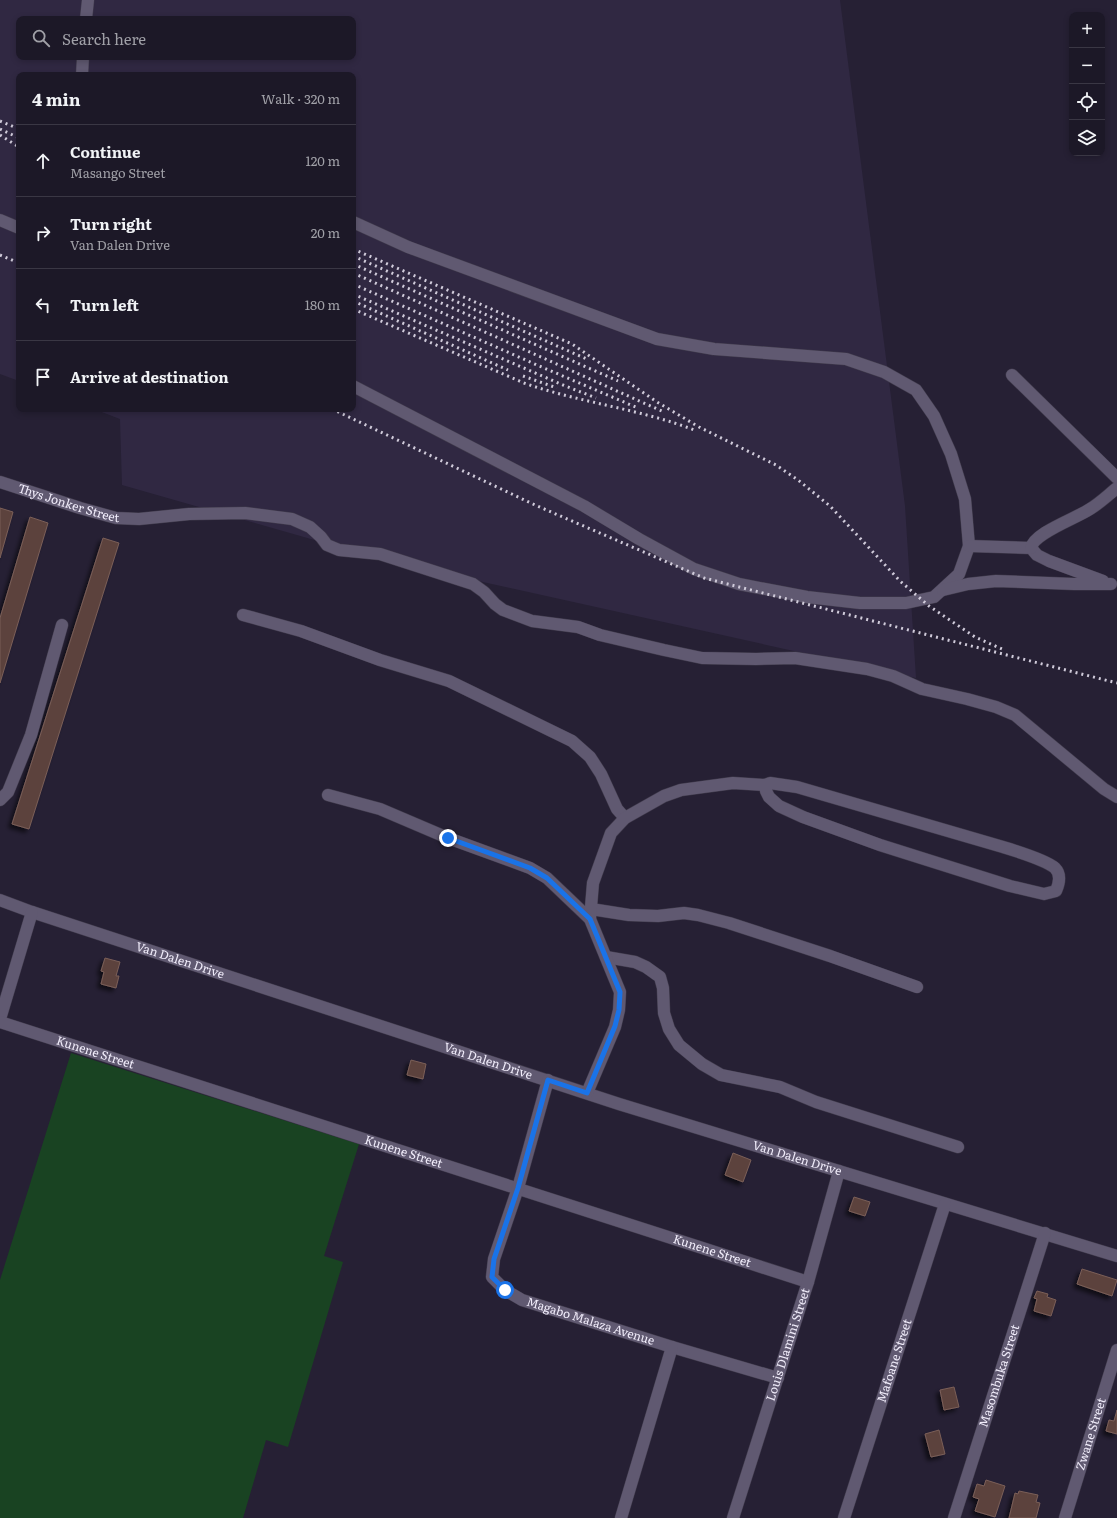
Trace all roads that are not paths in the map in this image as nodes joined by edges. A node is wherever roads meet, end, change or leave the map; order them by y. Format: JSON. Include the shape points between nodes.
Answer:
{"nodes":[{"id":1,"x":88,"y":0,"type":"edge"},
{"id":2,"x":86,"y":16,"type":"edge"},
{"id":3,"x":83,"y":60,"type":"edge"},
{"id":4,"x":82,"y":72,"type":"edge"},
{"id":5,"x":0,"y":220,"type":"edge"},
{"id":6,"x":356,"y":223,"type":"edge"},
{"id":7,"x":16,"y":227,"type":"edge"},
{"id":8,"x":1012,"y":375,"type":"dead end"},
{"id":9,"x":356,"y":388,"type":"edge"},
{"id":10,"x":1117,"y":478,"type":"edge"},
{"id":11,"x":0,"y":482,"type":"edge"},
{"id":12,"x":1117,"y":488,"type":"edge"},
{"id":13,"x":969,"y":546,"type":"junction"},
{"id":14,"x":1031,"y":548,"type":"junction"},
{"id":15,"x":1114,"y":585,"type":"edge"},
{"id":16,"x":942,"y":590,"type":"junction"},
{"id":17,"x":243,"y":615,"type":"dead end"},
{"id":18,"x":62,"y":625,"type":"dead end"},
{"id":19,"x":765,"y":785,"type":"junction"},
{"id":20,"x":328,"y":795,"type":"dead end"},
{"id":21,"x":1117,"y":797,"type":"edge"},
{"id":22,"x":0,"y":800,"type":"edge"},
{"id":23,"x":625,"y":818,"type":"junction"},
{"id":24,"x":0,"y":900,"type":"edge"},
{"id":25,"x":32,"y":912,"type":"junction"},
{"id":26,"x":591,"y":914,"type":"junction"},
{"id":27,"x":606,"y":957,"type":"junction"},
{"id":28,"x":917,"y":987,"type":"dead end"},
{"id":29,"x":0,"y":1019,"type":"edge"},
{"id":30,"x":0,"y":1022,"type":"edge"},
{"id":31,"x":548,"y":1080,"type":"junction"},
{"id":32,"x":587,"y":1093,"type":"junction"},
{"id":33,"x":958,"y":1147,"type":"dead end"},
{"id":34,"x":839,"y":1171,"type":"junction"},
{"id":35,"x":518,"y":1188,"type":"junction"},
{"id":36,"x":945,"y":1204,"type":"junction"},
{"id":37,"x":1045,"y":1233,"type":"junction"},
{"id":38,"x":1117,"y":1256,"type":"edge"},
{"id":39,"x":808,"y":1282,"type":"junction"},
{"id":40,"x":672,"y":1347,"type":"junction"},
{"id":41,"x":1117,"y":1350,"type":"edge"},
{"id":42,"x":778,"y":1378,"type":"junction"},
{"id":43,"x":621,"y":1518,"type":"edge"},
{"id":44,"x":733,"y":1518,"type":"edge"},
{"id":45,"x":844,"y":1518,"type":"edge"},
{"id":46,"x":954,"y":1518,"type":"edge"},
{"id":47,"x":1065,"y":1518,"type":"edge"}],
"edges":[{"from":1,"to":2,"type":"street"},
{"from":3,"to":4,"type":"street"},
{"from":5,"to":7,"type":"street"},
{"from":6,"to":13,"type":"street","via":[[408,247],[656,339],[714,349],[846,359],[884,372],[916,390],[934,416],[951,454],[965,499]]},
{"from":8,"to":10,"type":"street"},
{"from":9,"to":16,"type":"street","via":[[584,506],[694,569],[739,584],[807,597],[860,603],[906,603],[934,597]]},
{"from":11,"to":21,"type":"street","name":"Thys Jonker Street","via":[[116,518],[245,513],[292,520],[310,527],[328,545],[339,550],[380,554],[473,584],[504,610],[532,621],[578,627],[702,658],[795,658],[867,669],[893,676],[922,689],[996,707],[1015,716]]},
{"from":12,"to":14,"type":"street","via":[[1088,510],[1036,540],[1031,544]]},
{"from":13,"to":14,"type":"street"},
{"from":13,"to":16,"type":"street","via":[[959,574]]},
{"from":14,"to":15,"type":"street","via":[[1037,556]]},
{"from":15,"to":16,"type":"street","via":[[996,581]]},
{"from":17,"to":23,"type":"street","via":[[301,631],[380,660],[448,681],[572,742],[590,757],[617,809]]},
{"from":18,"to":22,"type":"street","via":[[31,735],[8,792]]},
{"from":19,"to":19,"type":"street","via":[[770,783],[797,787],[1004,847],[1036,858],[1056,869],[1059,885],[1056,892],[1044,894],[1010,886],[880,845],[780,806],[770,797]]},
{"from":19,"to":23,"type":"street","via":[[733,783],[681,790],[664,796]]},
{"from":20,"to":26,"type":"street","via":[[380,809],[448,838],[530,868],[547,878]]},
{"from":23,"to":26,"type":"street","via":[[611,833],[593,883]]},
{"from":24,"to":25,"type":"street","name":"Van Dalen Drive"},
{"from":25,"to":29,"type":"street"},
{"from":25,"to":31,"type":"street","name":"Van Dalen Drive"},
{"from":26,"to":27,"type":"street"},
{"from":26,"to":28,"type":"street","via":[[698,915],[830,956]]},
{"from":27,"to":32,"type":"street","via":[[620,992],[619,1010],[615,1026]]},
{"from":27,"to":33,"type":"street","via":[[635,962],[660,977],[664,1013],[669,1029],[679,1045],[702,1064],[721,1075],[780,1088]]},
{"from":30,"to":35,"type":"street","name":"Kunene Street"},
{"from":31,"to":32,"type":"street","name":"Van Dalen Drive"},
{"from":31,"to":35,"type":"street"},
{"from":32,"to":34,"type":"street","name":"Van Dalen Drive"},
{"from":34,"to":36,"type":"street","name":"Van Dalen Drive"},
{"from":34,"to":39,"type":"street","name":"Louis Dlamini Street"},
{"from":35,"to":39,"type":"street","name":"Kunene Street"},
{"from":35,"to":40,"type":"street","name":"Magabo Malaza Avenue","via":[[494,1259],[492,1277],[505,1290],[522,1300]]},
{"from":36,"to":37,"type":"street","name":"Van Dalen Drive"},
{"from":36,"to":45,"type":"street","name":"Mafoane Street"},
{"from":37,"to":38,"type":"street","name":"Van Dalen Drive"},
{"from":37,"to":46,"type":"street","name":"Masombuka Street"},
{"from":39,"to":42,"type":"street","name":"Louis Dlamini Street"},
{"from":40,"to":42,"type":"street","name":"Magabo Malaza Avenue"},
{"from":40,"to":43,"type":"street"},
{"from":41,"to":47,"type":"street","name":"Zwane Street"},
{"from":42,"to":44,"type":"street","name":"Louis Dlamini Street"}]}
